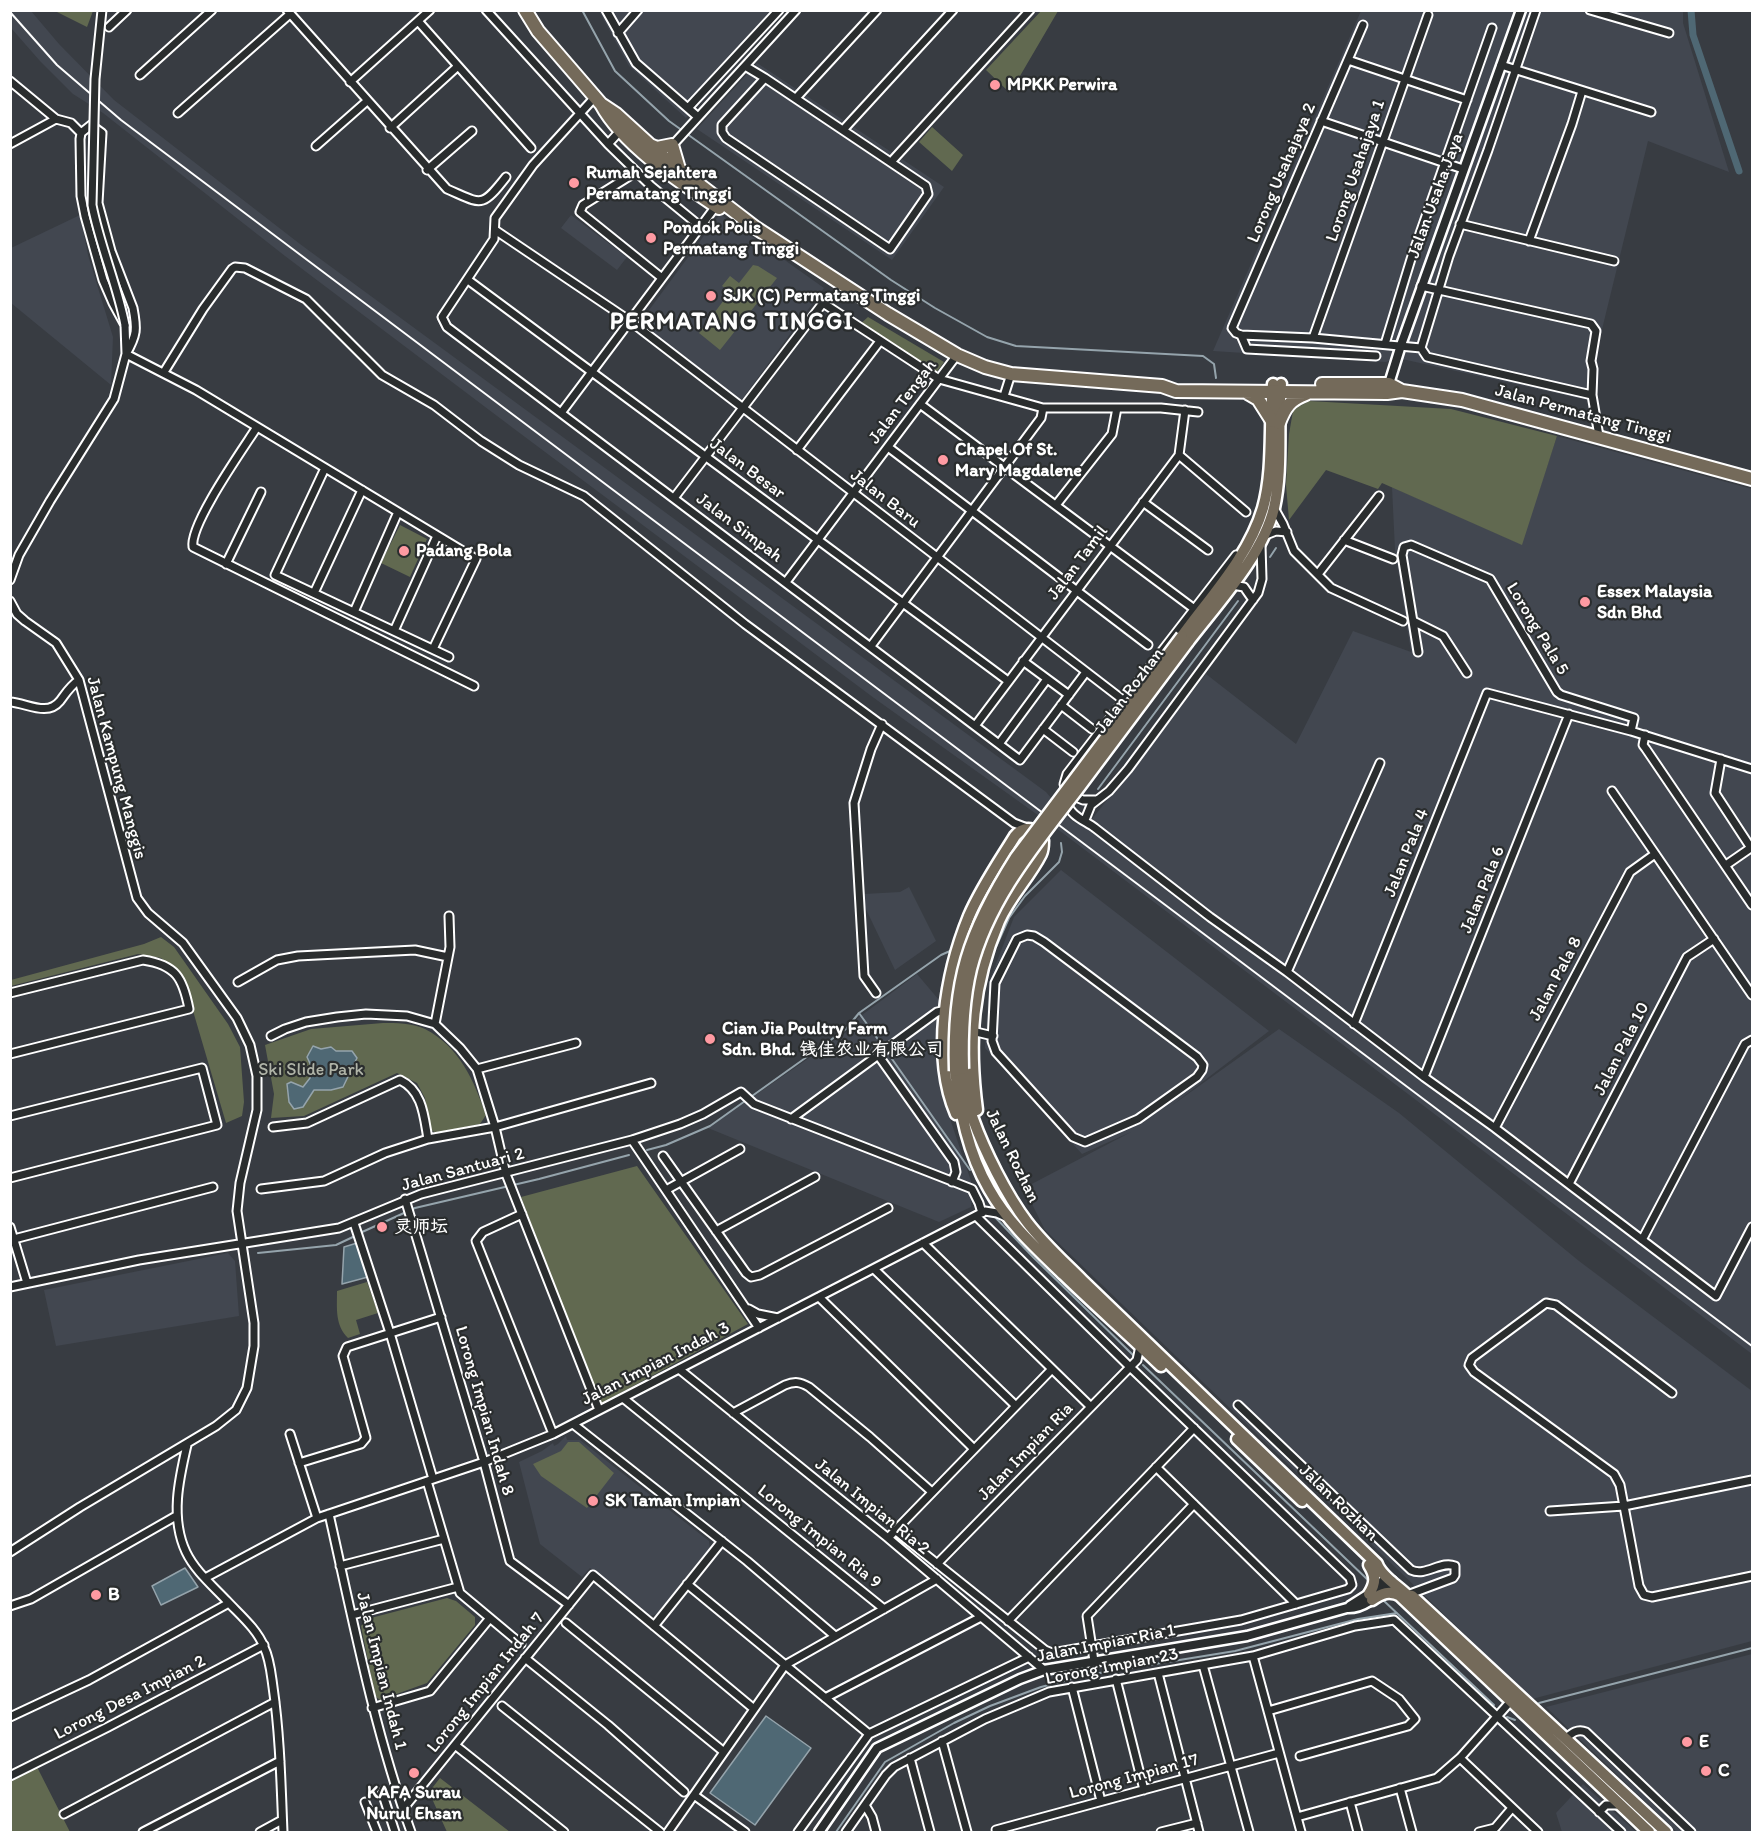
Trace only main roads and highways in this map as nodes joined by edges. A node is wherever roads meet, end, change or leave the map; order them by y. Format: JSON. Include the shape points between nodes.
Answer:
{"nodes":[{"id":1,"x":513,"y":10,"type":"edge"},
{"id":2,"x":525,"y":10,"type":"edge"},
{"id":3,"x":538,"y":31,"type":"junction"},
{"id":4,"x":598,"y":101,"type":"junction"},
{"id":5,"x":649,"y":145,"type":"junction"},
{"id":6,"x":659,"y":160,"type":"junction"},
{"id":7,"x":679,"y":169,"type":"junction"},
{"id":8,"x":756,"y":228,"type":"junction"},
{"id":9,"x":1162,"y":386,"type":"junction"},
{"id":10,"x":1277,"y":388,"type":"junction"},
{"id":11,"x":1388,"y":389,"type":"junction"},
{"id":12,"x":1246,"y":392,"type":"junction"},
{"id":13,"x":1310,"y":392,"type":"junction"},
{"id":14,"x":1275,"y":422,"type":"junction"},
{"id":15,"x":1752,"y":479,"type":"edge"},
{"id":16,"x":1261,"y":536,"type":"junction"},
{"id":17,"x":1185,"y":639,"type":"junction"},
{"id":18,"x":959,"y":1070,"type":"junction"},
{"id":19,"x":965,"y":1130,"type":"junction"},
{"id":20,"x":981,"y":1137,"type":"junction"},
{"id":21,"x":1373,"y":1565,"type":"junction"},
{"id":22,"x":1410,"y":1597,"type":"junction"},
{"id":23,"x":1514,"y":1699,"type":"junction"},
{"id":24,"x":1649,"y":1833,"type":"edge"},
{"id":25,"x":1666,"y":1833,"type":"edge"}],
"edges":[{"from":1,"to":3,"type":"highway","name":"Jalan Permatang Tinggi"},
{"from":2,"to":3,"type":"highway","name":"Jalan Permatang Tinggi"},
{"from":3,"to":4,"type":"highway","name":"Jalan Permatang Tinggi"},
{"from":4,"to":5,"type":"highway","name":"Jalan Permatang Tinggi"},
{"from":4,"to":6,"type":"highway","name":"Jalan Permatang Tinggi","via":[[621,130]]},
{"from":5,"to":6,"type":"highway","name":"Jalan Permatang Tinggi"},
{"from":5,"to":7,"type":"highway","via":[[657,148],[675,142]]},
{"from":6,"to":7,"type":"highway","name":"Jalan Permatang Tinggi"},
{"from":6,"to":8,"type":"highway","name":"Jalan Permatang Tinggi","via":[[716,206]]},
{"from":7,"to":8,"type":"highway","name":"Jalan Permatang Tinggi"},
{"from":8,"to":9,"type":"highway","name":"Jalan Permatang Tinggi","via":[[888,314],[957,355],[986,367],[1011,374]]},
{"from":9,"to":10,"type":"highway","name":"Jalan Permatang Tinggi","via":[[1177,383]]},
{"from":9,"to":12,"type":"highway","name":"Jalan Permatang Tinggi","via":[[1176,391]]},
{"from":10,"to":11,"type":"highway","name":"Jalan Permatang Tinggi"},
{"from":10,"to":12,"type":"highway","name":"Jalan Permatang Tinggi"},
{"from":10,"to":13,"type":"highway","name":"Jalan Permatang Tinggi"},
{"from":10,"to":14,"type":"main road","name":"Jalan Rozhan"},
{"from":11,"to":13,"type":"highway","name":"Jalan Permatang Tinggi"},
{"from":11,"to":15,"type":"highway","name":"Jalan Permatang Tinggi","via":[[1462,400]]},
{"from":12,"to":14,"type":"highway","via":[[1258,399]]},
{"from":13,"to":14,"type":"highway","via":[[1290,401]]},
{"from":14,"to":16,"type":"main road","name":"Jalan Rozhan"},
{"from":14,"to":16,"type":"main road","name":"Jalan Rozhan","via":[[1277,488],[1274,508]]},
{"from":16,"to":17,"type":"main road","name":"Jalan Rozhan","via":[[1232,585]]},
{"from":16,"to":17,"type":"main road","name":"Jalan Rozhan","via":[[1247,547]]},
{"from":17,"to":18,"type":"main road","name":"Jalan Rozhan","bridge":true,"via":[[1016,857],[992,896],[975,932],[960,984],[955,1015]]},
{"from":18,"to":19,"type":"main road","name":"Jalan Rozhan"},
{"from":18,"to":20,"type":"main road","name":"Jalan Rozhan"},
{"from":19,"to":20,"type":"main road","via":[[953,1106],[947,1080],[944,1048],[949,983],[970,914],[1015,836],[1019,831],[1033,829],[1041,835],[1042,853],[1010,899],[988,949],[977,988],[972,1065]]},
{"from":19,"to":21,"type":"main road","name":"Jalan Rozhan","via":[[989,1189],[1031,1245]]},
{"from":20,"to":21,"type":"main road","name":"Jalan Rozhan","via":[[1011,1199],[1041,1238]]},
{"from":21,"to":22,"type":"main road"},
{"from":21,"to":22,"type":"main road","name":"Jalan Rozhan"},
{"from":21,"to":22,"type":"main road","via":[[1370,1597],[1387,1592]]},
{"from":22,"to":23,"type":"main road","name":"Jalan Rozhan"},
{"from":22,"to":23,"type":"main road","name":"Jalan Rozhan"},
{"from":23,"to":24,"type":"main road","name":"Jalan Rozhan"},
{"from":23,"to":25,"type":"main road","name":"Jalan Rozhan","via":[[1565,1739]]}]}
